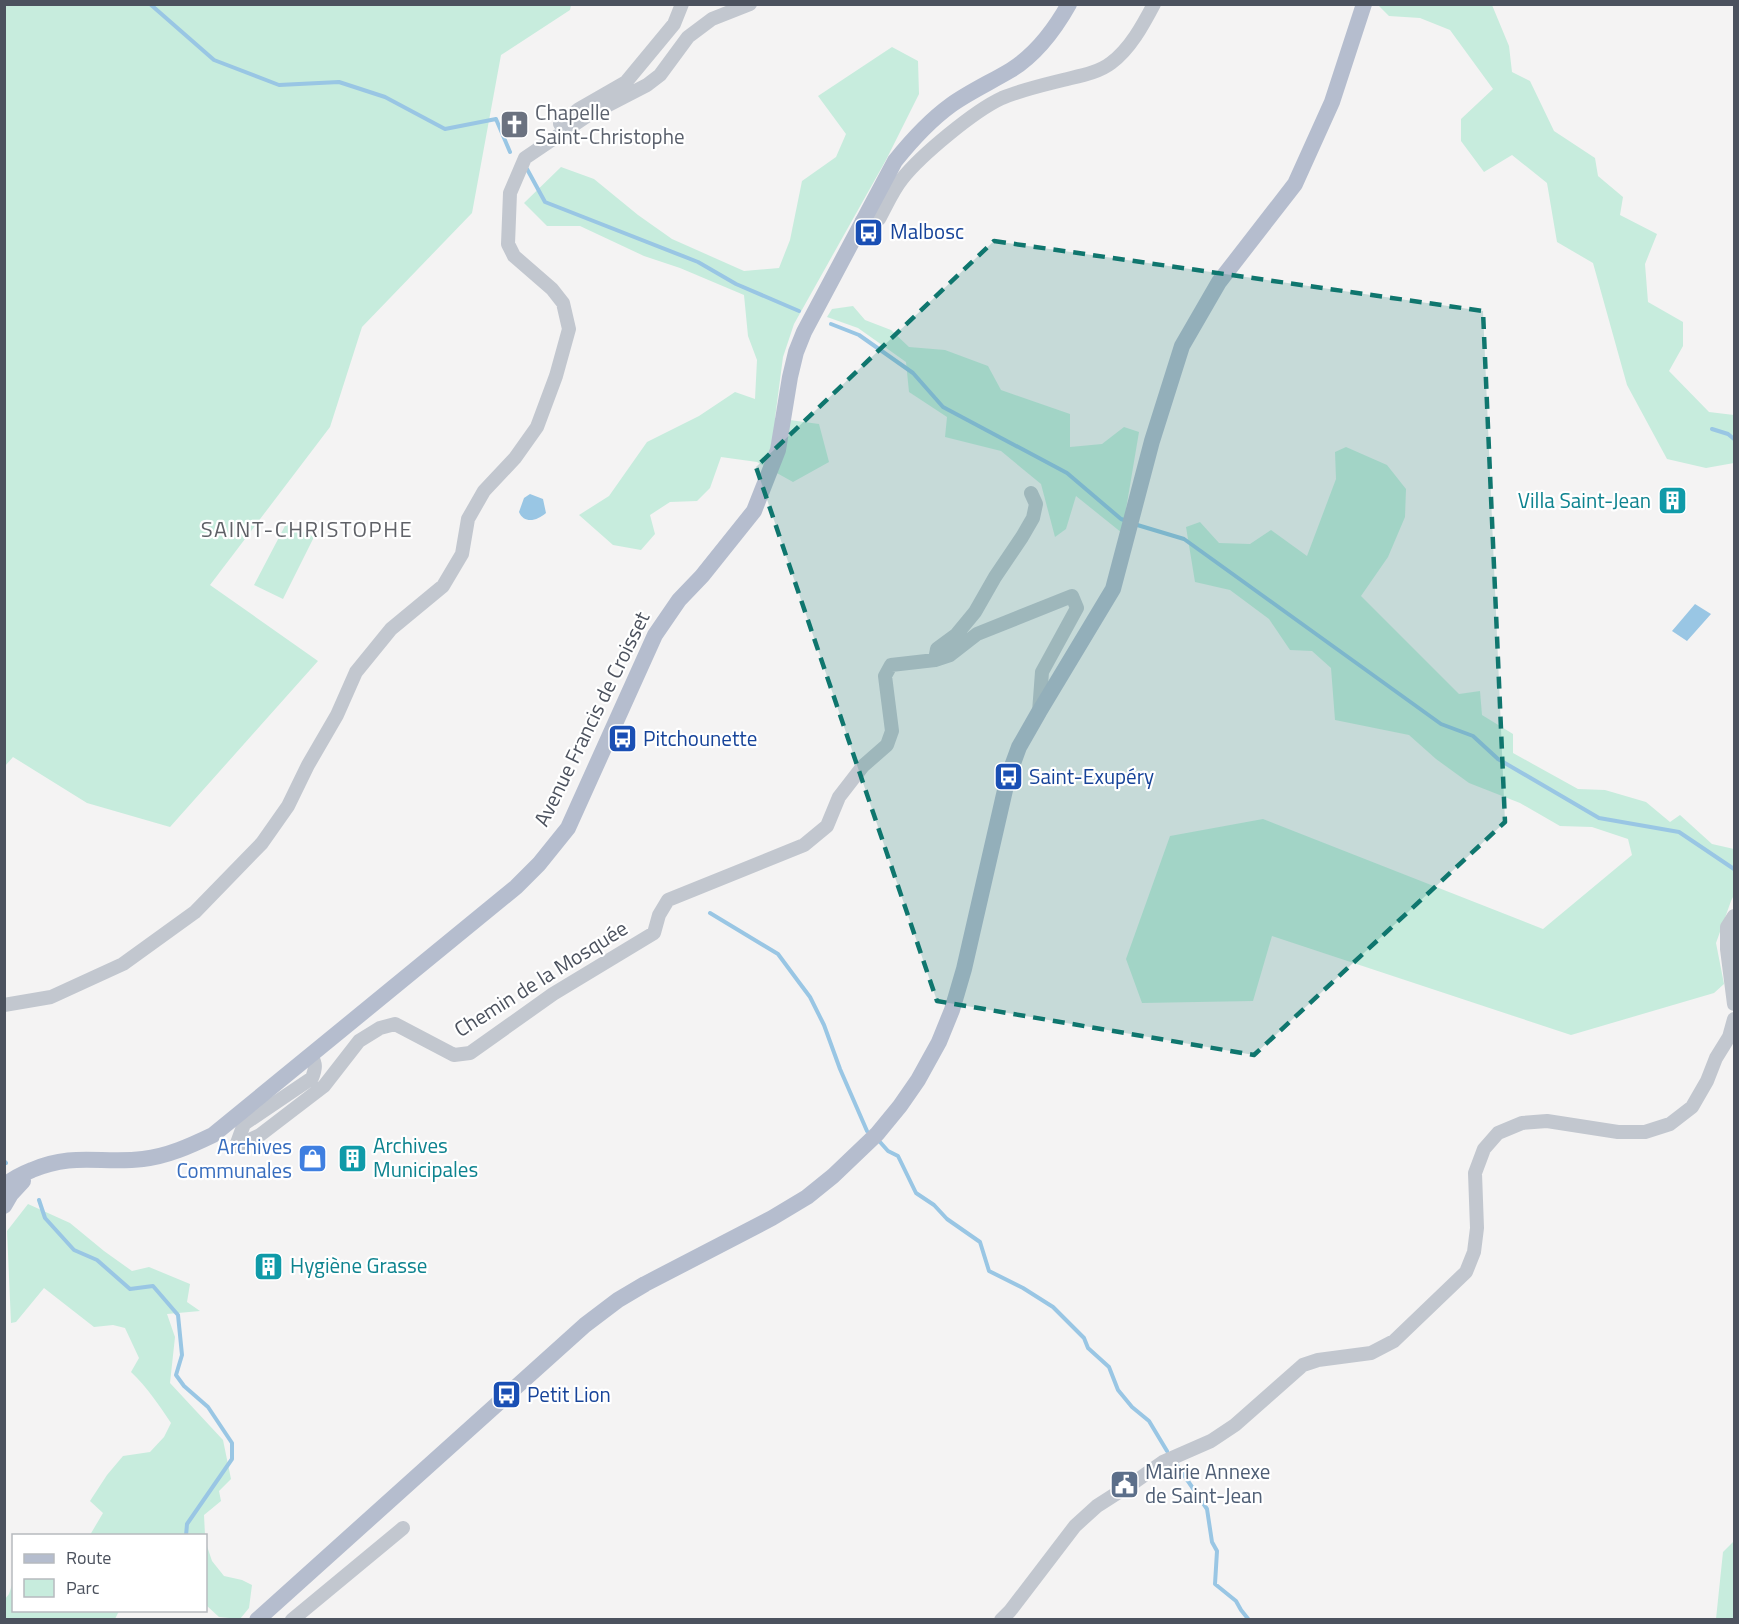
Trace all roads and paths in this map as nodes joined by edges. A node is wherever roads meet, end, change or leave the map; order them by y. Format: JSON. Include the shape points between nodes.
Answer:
{"nodes":[{"id":1,"x":682,"y":4,"type":"edge"},
{"id":2,"x":750,"y":4,"type":"edge"},
{"id":3,"x":1070,"y":4,"type":"edge"},
{"id":4,"x":1154,"y":4,"type":"edge"},
{"id":5,"x":1364,"y":4,"type":"edge"},
{"id":6,"x":533,"y":151,"type":"junction"},
{"id":7,"x":865,"y":216,"type":"junction"},
{"id":8,"x":1031,"y":493,"type":"dead end"},
{"id":9,"x":935,"y":660,"type":"junction"},
{"id":10,"x":1039,"y":712,"type":"junction"},
{"id":11,"x":1734,"y":916,"type":"edge"},
{"id":12,"x":1734,"y":1004,"type":"edge"},
{"id":13,"x":4,"y":1005,"type":"edge"},
{"id":14,"x":1734,"y":1019,"type":"edge"},
{"id":15,"x":310,"y":1055,"type":"junction"},
{"id":16,"x":31,"y":1170,"type":"junction"},
{"id":17,"x":4,"y":1186,"type":"edge"},
{"id":18,"x":4,"y":1206,"type":"edge"},
{"id":19,"x":403,"y":1528,"type":"dead end"},
{"id":20,"x":257,"y":1620,"type":"edge"},
{"id":21,"x":292,"y":1620,"type":"edge"},
{"id":22,"x":1001,"y":1620,"type":"edge"}],
"edges":[{"from":1,"to":6,"type":"street","via":[[674,24],[626,82],[579,109]]},
{"from":2,"to":6,"type":"street","via":[[712,19],[688,37],[660,75],[647,85],[587,116]]},
{"from":3,"to":7,"type":"main road","name":"Avenue Francis de Croisset","via":[[1027,57],[951,105],[910,142]]},
{"from":4,"to":7,"type":"street","via":[[1141,28],[1110,64],[1004,97],[986,107],[920,159],[901,180],[879,219],[873,222]]},
{"from":5,"to":10,"type":"main road","via":[[1332,102],[1295,184],[1219,282],[1182,346],[1152,441],[1113,590]]},
{"from":6,"to":13,"type":"street","via":[[525,158],[510,193],[508,244],[514,256],[563,303],[569,329],[537,427],[484,491],[468,519],[462,554],[443,586],[391,629],[356,672],[338,716],[288,807],[262,843],[195,912],[123,964],[51,997]]},
{"from":7,"to":15,"type":"main road","name":"Avenue Francis de Croisset","via":[[796,352],[778,450],[754,511],[679,600],[655,635],[568,828],[516,887]]},
{"from":8,"to":9,"type":"street","via":[[1036,504],[1023,537],[975,612],[956,635],[937,649]]},
{"from":9,"to":10,"type":"street","name":"Chemin de la Mosquée","via":[[950,655],[977,634],[1072,596],[1077,608],[1042,672]]},
{"from":9,"to":15,"type":"street","name":"Chemin de la Mosquée","via":[[891,665],[885,676],[892,731],[887,745],[863,766],[839,797],[826,826],[804,845],[668,900],[654,933],[553,994],[470,1053],[454,1055],[395,1024],[380,1028],[359,1041],[324,1086],[260,1135],[236,1146],[244,1124],[312,1078],[316,1070]]},
{"from":10,"to":20,"type":"main road","via":[[1008,777],[952,1010],[934,1051],[900,1106],[834,1176],[807,1197],[647,1283],[585,1325]]},
{"from":11,"to":12,"type":"street","via":[[1728,927],[1727,949]]},
{"from":14,"to":22,"type":"street","via":[[1729,1037],[1692,1107],[1670,1124],[1645,1132],[1618,1132],[1547,1121],[1522,1123],[1498,1133],[1484,1149],[1475,1173],[1477,1228],[1466,1272],[1394,1341],[1371,1353],[1303,1365],[1235,1425],[1211,1441],[1163,1462],[1097,1506],[1075,1526]]},
{"from":15,"to":16,"type":"main road","name":"Avenue Francis de Croisset","via":[[213,1135],[187,1148],[142,1159],[63,1160]]},
{"from":16,"to":17,"type":"main road","name":"Avenue Francis de Croisset"},
{"from":16,"to":18,"type":"main road"},
{"from":19,"to":21,"type":"street"}]}
